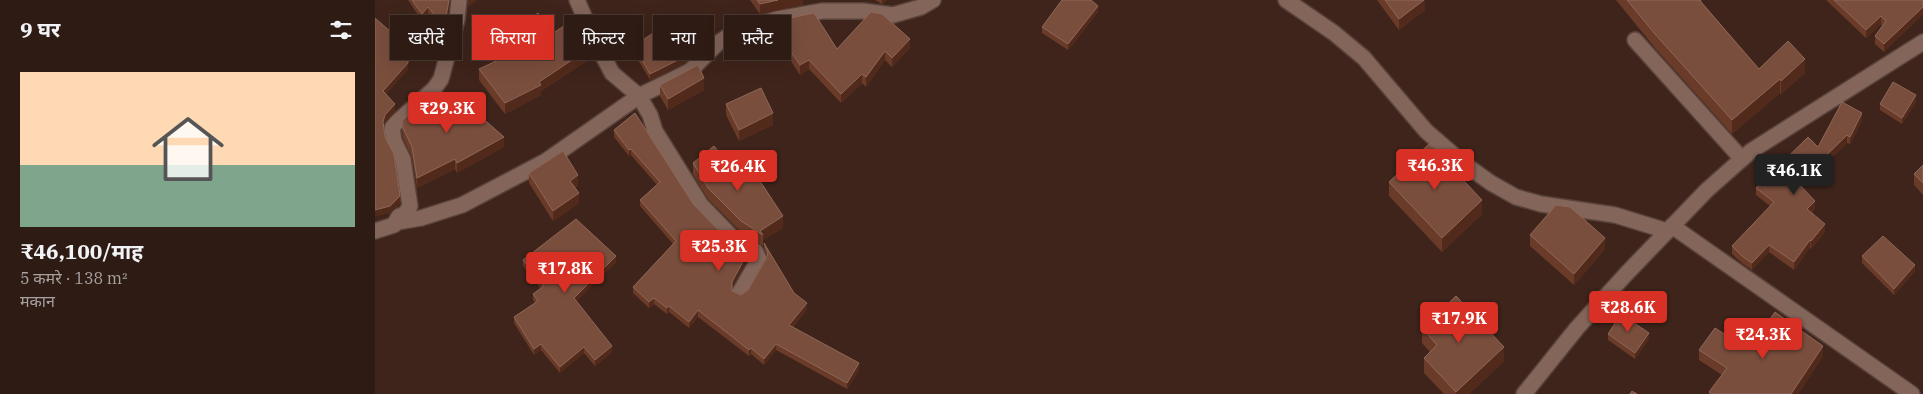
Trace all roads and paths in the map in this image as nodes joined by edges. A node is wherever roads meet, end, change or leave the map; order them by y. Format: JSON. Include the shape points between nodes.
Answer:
{"nodes":[{"id":1,"x":459,"y":0,"type":"edge"},
{"id":2,"x":577,"y":0,"type":"edge"},
{"id":3,"x":933,"y":0,"type":"edge"},
{"id":4,"x":1286,"y":0,"type":"edge"},
{"id":5,"x":1635,"y":40,"type":"dead end"},
{"id":6,"x":1923,"y":42,"type":"edge"},
{"id":7,"x":639,"y":96,"type":"junction"},
{"id":8,"x":1742,"y":159,"type":"junction"},
{"id":9,"x":398,"y":222,"type":"junction"},
{"id":10,"x":1670,"y":228,"type":"junction"},
{"id":11,"x":375,"y":230,"type":"edge"},
{"id":12,"x":740,"y":292,"type":"edge"},
{"id":13,"x":1524,"y":394,"type":"edge"},
{"id":14,"x":1912,"y":394,"type":"edge"}],
"edges":[{"from":1,"to":9,"type":"street","via":[[441,79],[392,128],[393,141],[403,158],[410,206],[405,214],[399,216]]},
{"from":2,"to":7,"type":"street","via":[[612,73]]},
{"from":3,"to":7,"type":"street","via":[[893,15],[822,11],[751,27],[718,43],[690,71]]},
{"from":4,"to":10,"type":"street","via":[[1334,33],[1363,58],[1426,131],[1491,183],[1516,197],[1541,204],[1615,215]]},
{"from":5,"to":8,"type":"street"},
{"from":6,"to":8,"type":"street","via":[[1751,150]]},
{"from":7,"to":9,"type":"street","via":[[546,161],[462,205]]},
{"from":7,"to":12,"type":"street","via":[[655,130],[701,205],[735,240],[755,251],[759,259]]},
{"from":8,"to":10,"type":"street"},
{"from":9,"to":11,"type":"street"},
{"from":10,"to":13,"type":"street","via":[[1577,328]]},
{"from":10,"to":14,"type":"street"}]}
